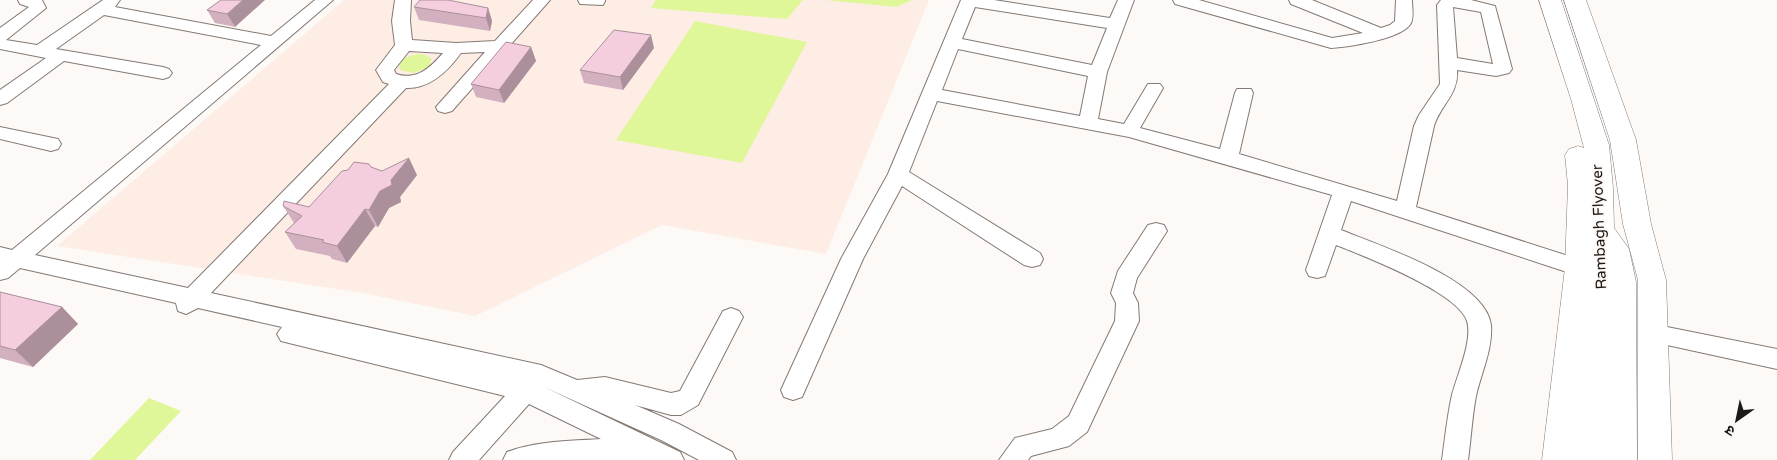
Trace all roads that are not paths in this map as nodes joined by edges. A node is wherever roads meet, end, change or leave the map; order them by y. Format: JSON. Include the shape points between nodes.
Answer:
{"nodes":[{"id":1,"x":26,"y":0,"type":"edge"},
{"id":2,"x":325,"y":0,"type":"edge"},
{"id":3,"x":403,"y":0,"type":"edge"},
{"id":4,"x":542,"y":0,"type":"edge"},
{"id":5,"x":1126,"y":0,"type":"edge"},
{"id":6,"x":1181,"y":0,"type":"edge"},
{"id":7,"x":1297,"y":0,"type":"edge"},
{"id":8,"x":1404,"y":0,"type":"edge"},
{"id":9,"x":1534,"y":0,"type":"edge"},
{"id":10,"x":1543,"y":0,"type":"edge"},
{"id":11,"x":1550,"y":0,"type":"edge"},
{"id":12,"x":1575,"y":0,"type":"edge"},
{"id":13,"x":969,"y":1,"type":"edge"},
{"id":14,"x":108,"y":5,"type":"edge"},
{"id":15,"x":1115,"y":24,"type":"junction"},
{"id":16,"x":1379,"y":33,"type":"junction"},
{"id":17,"x":0,"y":36,"type":"edge"},
{"id":18,"x":273,"y":42,"type":"junction"},
{"id":19,"x":953,"y":43,"type":"junction"},
{"id":20,"x":0,"y":44,"type":"edge"},
{"id":21,"x":404,"y":45,"type":"junction"},
{"id":22,"x":500,"y":46,"type":"junction"},
{"id":23,"x":456,"y":48,"type":"junction"},
{"id":24,"x":41,"y":51,"type":"junction"},
{"id":25,"x":60,"y":55,"type":"junction"},
{"id":26,"x":1450,"y":63,"type":"dead end"},
{"id":27,"x":1098,"y":72,"type":"junction"},
{"id":28,"x":163,"y":74,"type":"dead end"},
{"id":29,"x":401,"y":82,"type":"junction"},
{"id":30,"x":1154,"y":88,"type":"dead end"},
{"id":31,"x":1244,"y":93,"type":"dead end"},
{"id":32,"x":933,"y":94,"type":"junction"},
{"id":33,"x":0,"y":99,"type":"edge"},
{"id":34,"x":445,"y":107,"type":"dead end"},
{"id":35,"x":1088,"y":124,"type":"junction"},
{"id":36,"x":1129,"y":131,"type":"junction"},
{"id":37,"x":0,"y":133,"type":"edge"},
{"id":38,"x":50,"y":144,"type":"dead end"},
{"id":39,"x":1228,"y":158,"type":"junction"},
{"id":40,"x":898,"y":174,"type":"junction"},
{"id":41,"x":1344,"y":191,"type":"junction"},
{"id":42,"x":1405,"y":211,"type":"junction"},
{"id":43,"x":1156,"y":231,"type":"dead end"},
{"id":44,"x":1601,"y":231,"type":"junction"},
{"id":45,"x":1329,"y":234,"type":"junction"},
{"id":46,"x":1032,"y":259,"type":"dead end"},
{"id":47,"x":4,"y":264,"type":"edge"},
{"id":48,"x":1579,"y":268,"type":"junction"},
{"id":49,"x":1318,"y":270,"type":"dead end"},
{"id":50,"x":188,"y":303,"type":"junction"},
{"id":51,"x":731,"y":317,"type":"dead end"},
{"id":52,"x":1652,"y":333,"type":"junction"},
{"id":53,"x":1777,"y":359,"type":"edge"},
{"id":54,"x":533,"y":383,"type":"junction"},
{"id":55,"x":578,"y":389,"type":"junction"},
{"id":56,"x":793,"y":390,"type":"dead end"},
{"id":57,"x":647,"y":447,"type":"junction"},
{"id":58,"x":462,"y":460,"type":"edge"},
{"id":59,"x":516,"y":460,"type":"edge"},
{"id":60,"x":671,"y":460,"type":"edge"},
{"id":61,"x":723,"y":460,"type":"edge"},
{"id":62,"x":1012,"y":460,"type":"edge"},
{"id":63,"x":1455,"y":460,"type":"edge"},
{"id":64,"x":1559,"y":460,"type":"edge"},
{"id":65,"x":1572,"y":460,"type":"edge"},
{"id":66,"x":1586,"y":460,"type":"edge"},
{"id":67,"x":1620,"y":460,"type":"edge"},
{"id":68,"x":1655,"y":460,"type":"edge"}],
"edges":[{"from":1,"to":17,"type":"street","via":[[38,4],[38,8]]},
{"from":2,"to":18,"type":"street"},
{"from":3,"to":21,"type":"street"},
{"from":4,"to":22,"type":"street"},
{"from":5,"to":15,"type":"street"},
{"from":6,"to":16,"type":"street","via":[[1331,43]]},
{"from":7,"to":16,"type":"street"},
{"from":8,"to":16,"type":"street","via":[[1404,18],[1400,26]]},
{"from":9,"to":48,"type":"main road","name":"Rambagh Flyover","via":[[1576,142],[1581,185]]},
{"from":10,"to":65,"type":"main road","via":[[1572,87],[1586,149],[1590,299],[1582,346]]},
{"from":11,"to":44,"type":"main road","name":"Rambagh Flyover","via":[[1596,145]]},
{"from":12,"to":52,"type":"main road","via":[[1623,140],[1637,224],[1652,280]]},
{"from":13,"to":15,"type":"street"},
{"from":13,"to":19,"type":"street"},
{"from":14,"to":18,"type":"street"},
{"from":14,"to":24,"type":"street"},
{"from":15,"to":27,"type":"street"},
{"from":18,"to":47,"type":"street"},
{"from":19,"to":27,"type":"street"},
{"from":19,"to":32,"type":"street"},
{"from":20,"to":24,"type":"street"},
{"from":21,"to":23,"type":"street"},
{"from":21,"to":29,"type":"street","via":[[385,70],[389,78]]},
{"from":22,"to":23,"type":"street"},
{"from":22,"to":34,"type":"street"},
{"from":23,"to":29,"type":"street","via":[[432,76]]},
{"from":24,"to":25,"type":"street"},
{"from":25,"to":28,"type":"street"},
{"from":25,"to":33,"type":"street"},
{"from":26,"to":42,"type":"street","via":[[1449,84],[1424,126]]},
{"from":27,"to":35,"type":"street"},
{"from":29,"to":50,"type":"street"},
{"from":30,"to":36,"type":"street"},
{"from":31,"to":39,"type":"street"},
{"from":32,"to":35,"type":"street"},
{"from":32,"to":40,"type":"street"},
{"from":35,"to":36,"type":"street"},
{"from":36,"to":39,"type":"street"},
{"from":37,"to":38,"type":"street"},
{"from":39,"to":41,"type":"street"},
{"from":40,"to":46,"type":"street"},
{"from":40,"to":56,"type":"street","via":[[852,259]]},
{"from":41,"to":42,"type":"street"},
{"from":41,"to":45,"type":"street"},
{"from":42,"to":48,"type":"street"},
{"from":43,"to":62,"type":"street","via":[[1126,277],[1122,293],[1127,303],[1127,322],[1078,424],[1071,434],[1060,440],[1024,446]]},
{"from":44,"to":66,"type":"main road","name":"Rambagh Flyover","via":[[1601,304]]},
{"from":44,"to":67,"type":"main road","via":[[1615,249],[1622,282]]},
{"from":45,"to":49,"type":"street"},
{"from":45,"to":63,"type":"street","via":[[1435,279],[1472,305],[1480,320]]},
{"from":47,"to":50,"type":"street"},
{"from":48,"to":64,"type":"main road","name":"Rambagh Flyover"},
{"from":50,"to":54,"type":"street"},
{"from":51,"to":55,"type":"street","via":[[689,398],[681,404],[598,386]]},
{"from":52,"to":53,"type":"street"},
{"from":52,"to":68,"type":"main road"},
{"from":54,"to":55,"type":"street"},
{"from":54,"to":57,"type":"street"},
{"from":54,"to":58,"type":"street"},
{"from":55,"to":61,"type":"street"},
{"from":57,"to":59,"type":"street"},
{"from":57,"to":60,"type":"street"}]}
